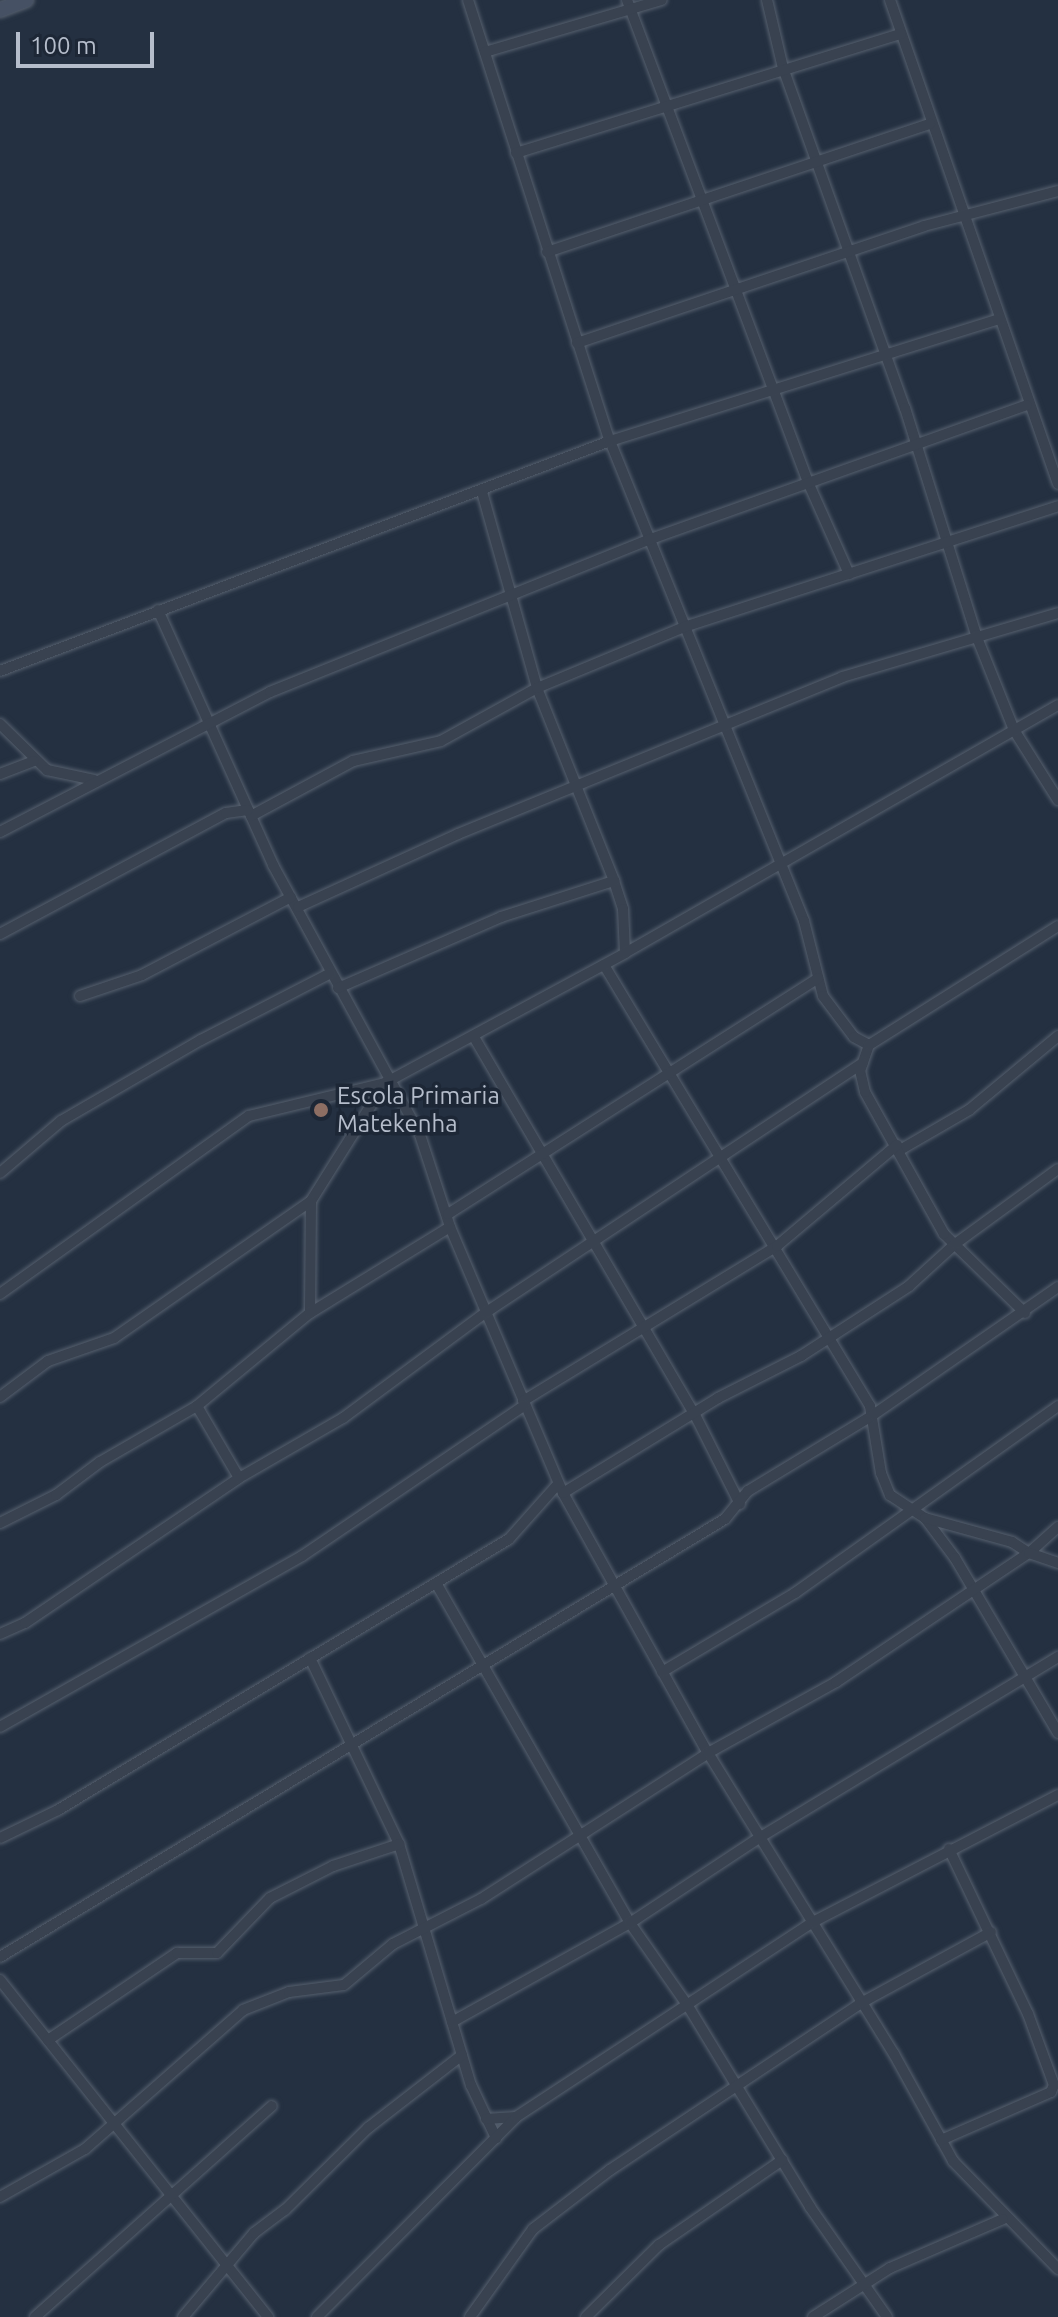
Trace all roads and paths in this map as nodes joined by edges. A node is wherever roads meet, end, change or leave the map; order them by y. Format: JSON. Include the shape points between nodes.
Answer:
{"nodes":[{"id":1,"x":26,"y":0,"type":"edge"},
{"id":2,"x":468,"y":0,"type":"edge"},
{"id":3,"x":662,"y":0,"type":"edge"},
{"id":4,"x":767,"y":0,"type":"edge"},
{"id":5,"x":890,"y":0,"type":"edge"},
{"id":6,"x":629,"y":5,"type":"edge"},
{"id":7,"x":0,"y":10,"type":"edge"},
{"id":8,"x":901,"y":34,"type":"junction"},
{"id":9,"x":485,"y":52,"type":"junction"},
{"id":10,"x":783,"y":68,"type":"junction"},
{"id":11,"x":669,"y":107,"type":"junction"},
{"id":12,"x":930,"y":124,"type":"junction"},
{"id":13,"x":516,"y":153,"type":"junction"},
{"id":14,"x":814,"y":161,"type":"junction"},
{"id":15,"x":1058,"y":191,"type":"edge"},
{"id":16,"x":699,"y":200,"type":"junction"},
{"id":17,"x":963,"y":215,"type":"junction"},
{"id":18,"x":547,"y":252,"type":"junction"},
{"id":19,"x":847,"y":252,"type":"junction"},
{"id":20,"x":738,"y":289,"type":"junction"},
{"id":21,"x":999,"y":319,"type":"junction"},
{"id":22,"x":577,"y":343,"type":"junction"},
{"id":23,"x":885,"y":351,"type":"junction"},
{"id":24,"x":772,"y":386,"type":"junction"},
{"id":25,"x":1027,"y":405,"type":"junction"},
{"id":26,"x":610,"y":441,"type":"junction"},
{"id":27,"x":917,"y":443,"type":"junction"},
{"id":28,"x":808,"y":482,"type":"junction"},
{"id":29,"x":1058,"y":484,"type":"edge"},
{"id":30,"x":482,"y":492,"type":"junction"},
{"id":31,"x":1058,"y":506,"type":"edge"},
{"id":32,"x":946,"y":539,"type":"junction"},
{"id":33,"x":648,"y":540,"type":"junction"},
{"id":34,"x":849,"y":574,"type":"junction"},
{"id":35,"x":509,"y":596,"type":"junction"},
{"id":36,"x":158,"y":610,"type":"junction"},
{"id":37,"x":1058,"y":613,"type":"edge"},
{"id":38,"x":684,"y":627,"type":"junction"},
{"id":39,"x":976,"y":635,"type":"junction"},
{"id":40,"x":0,"y":671,"type":"edge"},
{"id":41,"x":537,"y":688,"type":"junction"},
{"id":42,"x":1058,"y":705,"type":"edge"},
{"id":43,"x":207,"y":721,"type":"junction"},
{"id":44,"x":0,"y":724,"type":"edge"},
{"id":45,"x":724,"y":729,"type":"junction"},
{"id":46,"x":1014,"y":730,"type":"junction"},
{"id":47,"x":34,"y":761,"type":"junction"},
{"id":48,"x":0,"y":774,"type":"edge"},
{"id":49,"x":94,"y":780,"type":"junction"},
{"id":50,"x":238,"y":787,"type":"junction"},
{"id":51,"x":579,"y":787,"type":"junction"},
{"id":52,"x":1058,"y":800,"type":"edge"},
{"id":53,"x":226,"y":813,"type":"junction"},
{"id":54,"x":250,"y":813,"type":"junction"},
{"id":55,"x":0,"y":832,"type":"edge"},
{"id":56,"x":779,"y":862,"type":"junction"},
{"id":57,"x":614,"y":881,"type":"junction"},
{"id":58,"x":291,"y":897,"type":"junction"},
{"id":59,"x":298,"y":907,"type":"junction"},
{"id":60,"x":1058,"y":926,"type":"edge"},
{"id":61,"x":0,"y":934,"type":"edge"},
{"id":62,"x":625,"y":953,"type":"junction"},
{"id":63,"x":604,"y":965,"type":"junction"},
{"id":64,"x":331,"y":973,"type":"junction"},
{"id":65,"x":818,"y":978,"type":"junction"},
{"id":66,"x":338,"y":988,"type":"junction"},
{"id":67,"x":80,"y":996,"type":"dead end"},
{"id":68,"x":1058,"y":1036,"type":"edge"},
{"id":69,"x":474,"y":1037,"type":"junction"},
{"id":70,"x":869,"y":1045,"type":"junction"},
{"id":71,"x":863,"y":1063,"type":"junction"},
{"id":72,"x":672,"y":1075,"type":"junction"},
{"id":73,"x":389,"y":1081,"type":"junction"},
{"id":74,"x":898,"y":1147,"type":"junction"},
{"id":75,"x":545,"y":1155,"type":"junction"},
{"id":76,"x":723,"y":1159,"type":"junction"},
{"id":77,"x":1058,"y":1169,"type":"edge"},
{"id":78,"x":0,"y":1173,"type":"edge"},
{"id":79,"x":311,"y":1201,"type":"junction"},
{"id":80,"x":448,"y":1214,"type":"junction"},
{"id":81,"x":450,"y":1227,"type":"junction"},
{"id":82,"x":592,"y":1244,"type":"junction"},
{"id":83,"x":955,"y":1244,"type":"junction"},
{"id":84,"x":777,"y":1246,"type":"junction"},
{"id":85,"x":1058,"y":1287,"type":"edge"},
{"id":86,"x":0,"y":1294,"type":"edge"},
{"id":87,"x":310,"y":1313,"type":"junction"},
{"id":88,"x":485,"y":1313,"type":"junction"},
{"id":89,"x":1025,"y":1313,"type":"junction"},
{"id":90,"x":646,"y":1329,"type":"junction"},
{"id":91,"x":831,"y":1335,"type":"junction"},
{"id":92,"x":0,"y":1397,"type":"edge"},
{"id":93,"x":524,"y":1403,"type":"junction"},
{"id":94,"x":197,"y":1406,"type":"junction"},
{"id":95,"x":1058,"y":1406,"type":"edge"},
{"id":96,"x":694,"y":1413,"type":"junction"},
{"id":97,"x":873,"y":1415,"type":"junction"},
{"id":98,"x":239,"y":1478,"type":"junction"},
{"id":99,"x":561,"y":1489,"type":"junction"},
{"id":100,"x":740,"y":1504,"type":"junction"},
{"id":101,"x":911,"y":1511,"type":"junction"},
{"id":102,"x":925,"y":1518,"type":"junction"},
{"id":103,"x":0,"y":1523,"type":"edge"},
{"id":104,"x":1058,"y":1527,"type":"edge"},
{"id":105,"x":1029,"y":1553,"type":"junction"},
{"id":106,"x":1058,"y":1563,"type":"edge"},
{"id":107,"x":436,"y":1583,"type":"junction"},
{"id":108,"x":614,"y":1585,"type":"junction"},
{"id":109,"x":974,"y":1593,"type":"junction"},
{"id":110,"x":0,"y":1634,"type":"edge"},
{"id":111,"x":1058,"y":1657,"type":"edge"},
{"id":112,"x":310,"y":1658,"type":"junction"},
{"id":113,"x":481,"y":1669,"type":"junction"},
{"id":114,"x":662,"y":1672,"type":"junction"},
{"id":115,"x":1025,"y":1680,"type":"junction"},
{"id":116,"x":0,"y":1727,"type":"edge"},
{"id":117,"x":1058,"y":1733,"type":"edge"},
{"id":118,"x":349,"y":1745,"type":"junction"},
{"id":119,"x":708,"y":1753,"type":"junction"},
{"id":120,"x":1058,"y":1795,"type":"edge"},
{"id":121,"x":578,"y":1836,"type":"junction"},
{"id":122,"x":0,"y":1838,"type":"edge"},
{"id":123,"x":759,"y":1838,"type":"junction"},
{"id":124,"x":399,"y":1844,"type":"junction"},
{"id":125,"x":949,"y":1849,"type":"junction"},
{"id":126,"x":813,"y":1922,"type":"junction"},
{"id":127,"x":630,"y":1923,"type":"junction"},
{"id":128,"x":427,"y":1927,"type":"junction"},
{"id":129,"x":991,"y":1932,"type":"junction"},
{"id":130,"x":0,"y":1957,"type":"edge"},
{"id":131,"x":0,"y":1980,"type":"edge"},
{"id":132,"x":861,"y":2003,"type":"junction"},
{"id":133,"x":688,"y":2006,"type":"junction"},
{"id":134,"x":452,"y":2022,"type":"junction"},
{"id":135,"x":48,"y":2040,"type":"junction"},
{"id":136,"x":462,"y":2055,"type":"junction"},
{"id":137,"x":738,"y":2087,"type":"junction"},
{"id":138,"x":272,"y":2106,"type":"dead end"},
{"id":139,"x":516,"y":2117,"type":"junction"},
{"id":140,"x":486,"y":2119,"type":"junction"},
{"id":141,"x":116,"y":2122,"type":"junction"},
{"id":142,"x":496,"y":2138,"type":"junction"},
{"id":143,"x":941,"y":2140,"type":"junction"},
{"id":144,"x":782,"y":2160,"type":"junction"},
{"id":145,"x":170,"y":2192,"type":"junction"},
{"id":146,"x":0,"y":2197,"type":"edge"},
{"id":147,"x":1003,"y":2219,"type":"junction"},
{"id":148,"x":226,"y":2265,"type":"junction"},
{"id":149,"x":1058,"y":2269,"type":"edge"},
{"id":150,"x":865,"y":2287,"type":"junction"},
{"id":151,"x":35,"y":2317,"type":"edge"},
{"id":152,"x":183,"y":2317,"type":"edge"},
{"id":153,"x":268,"y":2317,"type":"edge"},
{"id":154,"x":317,"y":2317,"type":"edge"},
{"id":155,"x":470,"y":2317,"type":"edge"},
{"id":156,"x":586,"y":2317,"type":"edge"},
{"id":157,"x":813,"y":2317,"type":"edge"},
{"id":158,"x":887,"y":2317,"type":"edge"}],
"edges":[{"from":1,"to":7,"type":"street"},
{"from":2,"to":9,"type":"street"},
{"from":3,"to":6,"type":"street"},
{"from":4,"to":10,"type":"street"},
{"from":5,"to":8,"type":"street"},
{"from":6,"to":9,"type":"street"},
{"from":6,"to":11,"type":"street"},
{"from":8,"to":10,"type":"street"},
{"from":8,"to":12,"type":"street"},
{"from":9,"to":13,"type":"street"},
{"from":10,"to":11,"type":"street"},
{"from":10,"to":14,"type":"street"},
{"from":11,"to":13,"type":"street"},
{"from":11,"to":16,"type":"street"},
{"from":12,"to":14,"type":"street"},
{"from":12,"to":17,"type":"street"},
{"from":13,"to":18,"type":"street"},
{"from":14,"to":16,"type":"street"},
{"from":14,"to":19,"type":"street"},
{"from":15,"to":17,"type":"street"},
{"from":16,"to":18,"type":"street"},
{"from":16,"to":20,"type":"street"},
{"from":17,"to":19,"type":"street"},
{"from":17,"to":21,"type":"street"},
{"from":18,"to":22,"type":"street"},
{"from":19,"to":20,"type":"street"},
{"from":19,"to":23,"type":"street"},
{"from":20,"to":22,"type":"street"},
{"from":20,"to":24,"type":"street"},
{"from":21,"to":23,"type":"street"},
{"from":21,"to":25,"type":"street"},
{"from":22,"to":26,"type":"street"},
{"from":23,"to":24,"type":"street"},
{"from":23,"to":27,"type":"street"},
{"from":24,"to":26,"type":"street"},
{"from":24,"to":28,"type":"street"},
{"from":25,"to":27,"type":"street"},
{"from":25,"to":29,"type":"street"},
{"from":26,"to":30,"type":"street"},
{"from":26,"to":33,"type":"street"},
{"from":27,"to":28,"type":"street"},
{"from":27,"to":32,"type":"street"},
{"from":28,"to":33,"type":"street"},
{"from":28,"to":34,"type":"street"},
{"from":30,"to":35,"type":"street"},
{"from":30,"to":36,"type":"street"},
{"from":31,"to":32,"type":"street"},
{"from":32,"to":34,"type":"street"},
{"from":32,"to":39,"type":"street"},
{"from":33,"to":35,"type":"street"},
{"from":33,"to":38,"type":"street"},
{"from":34,"to":38,"type":"street"},
{"from":35,"to":41,"type":"street"},
{"from":35,"to":43,"type":"street"},
{"from":36,"to":40,"type":"street"},
{"from":36,"to":43,"type":"street"},
{"from":37,"to":39,"type":"street"},
{"from":38,"to":41,"type":"street"},
{"from":38,"to":45,"type":"street"},
{"from":39,"to":45,"type":"street","via":[[842,677]]},
{"from":39,"to":46,"type":"street"},
{"from":41,"to":51,"type":"street"},
{"from":41,"to":54,"type":"street","via":[[441,741],[353,761]]},
{"from":42,"to":46,"type":"street"},
{"from":43,"to":49,"type":"street"},
{"from":43,"to":50,"type":"street"},
{"from":44,"to":47,"type":"street","via":[[16,735]]},
{"from":45,"to":51,"type":"street"},
{"from":45,"to":56,"type":"street"},
{"from":46,"to":52,"type":"street"},
{"from":46,"to":56,"type":"street"},
{"from":47,"to":48,"type":"street"},
{"from":47,"to":49,"type":"street","via":[[67,776]]},
{"from":49,"to":55,"type":"street"},
{"from":50,"to":53,"type":"street"},
{"from":50,"to":54,"type":"street"},
{"from":51,"to":57,"type":"street"},
{"from":51,"to":59,"type":"street","via":[[392,862]]},
{"from":53,"to":54,"type":"street"},
{"from":53,"to":61,"type":"street","via":[[34,921]]},
{"from":54,"to":58,"type":"street"},
{"from":56,"to":62,"type":"street"},
{"from":56,"to":65,"type":"street","via":[[804,921]]},
{"from":57,"to":62,"type":"street","via":[[623,909]]},
{"from":57,"to":66,"type":"street","via":[[501,917]]},
{"from":58,"to":59,"type":"street"},
{"from":58,"to":67,"type":"street","via":[[142,975]]},
{"from":59,"to":64,"type":"street"},
{"from":60,"to":70,"type":"street"},
{"from":62,"to":63,"type":"street"},
{"from":63,"to":69,"type":"street"},
{"from":63,"to":72,"type":"street"},
{"from":64,"to":66,"type":"street"},
{"from":64,"to":78,"type":"street","via":[[61,1121]]},
{"from":65,"to":70,"type":"street","via":[[829,1010]]},
{"from":65,"to":72,"type":"street"},
{"from":66,"to":73,"type":"street"},
{"from":68,"to":74,"type":"street","via":[[969,1110]]},
{"from":69,"to":73,"type":"street"},
{"from":69,"to":75,"type":"street"},
{"from":70,"to":71,"type":"street"},
{"from":71,"to":74,"type":"street","via":[[861,1085]]},
{"from":71,"to":76,"type":"street"},
{"from":72,"to":75,"type":"street"},
{"from":72,"to":76,"type":"street"},
{"from":73,"to":79,"type":"street"},
{"from":73,"to":80,"type":"street","via":[[420,1135]]},
{"from":73,"to":86,"type":"street","via":[[249,1116]]},
{"from":74,"to":83,"type":"street","via":[[944,1234]]},
{"from":74,"to":84,"type":"street"},
{"from":75,"to":80,"type":"street"},
{"from":75,"to":82,"type":"street"},
{"from":76,"to":82,"type":"street"},
{"from":76,"to":84,"type":"street"},
{"from":77,"to":83,"type":"street"},
{"from":79,"to":87,"type":"street"},
{"from":79,"to":92,"type":"street","via":[[114,1338],[48,1361]]},
{"from":80,"to":81,"type":"street"},
{"from":81,"to":87,"type":"street"},
{"from":81,"to":88,"type":"street"},
{"from":82,"to":88,"type":"street"},
{"from":82,"to":90,"type":"street"},
{"from":83,"to":89,"type":"street"},
{"from":83,"to":91,"type":"street","via":[[909,1286]]},
{"from":84,"to":90,"type":"street"},
{"from":84,"to":91,"type":"street"},
{"from":85,"to":89,"type":"street"},
{"from":87,"to":94,"type":"street"},
{"from":88,"to":93,"type":"street"},
{"from":88,"to":98,"type":"street","via":[[343,1418]]},
{"from":89,"to":97,"type":"street"},
{"from":90,"to":93,"type":"street"},
{"from":90,"to":96,"type":"street"},
{"from":91,"to":96,"type":"street"},
{"from":91,"to":97,"type":"street"},
{"from":93,"to":99,"type":"street"},
{"from":93,"to":116,"type":"street","via":[[302,1556]]},
{"from":94,"to":98,"type":"street"},
{"from":94,"to":103,"type":"street","via":[[100,1462],[56,1495]]},
{"from":95,"to":101,"type":"street"},
{"from":96,"to":99,"type":"street"},
{"from":96,"to":100,"type":"street"},
{"from":97,"to":100,"type":"street","via":[[748,1491]]},
{"from":97,"to":101,"type":"street","via":[[881,1473],[890,1495]]},
{"from":98,"to":110,"type":"street","via":[[25,1623]]},
{"from":99,"to":107,"type":"street","via":[[509,1539]]},
{"from":99,"to":108,"type":"street"},
{"from":100,"to":108,"type":"street","via":[[725,1519]]},
{"from":101,"to":102,"type":"street"},
{"from":101,"to":114,"type":"street","via":[[795,1593]]},
{"from":102,"to":105,"type":"street","via":[[1012,1542]]},
{"from":102,"to":109,"type":"street"},
{"from":104,"to":105,"type":"street"},
{"from":105,"to":106,"type":"street"},
{"from":105,"to":109,"type":"street"},
{"from":107,"to":112,"type":"street"},
{"from":107,"to":113,"type":"street"},
{"from":108,"to":113,"type":"street"},
{"from":108,"to":114,"type":"street"},
{"from":109,"to":115,"type":"street"},
{"from":109,"to":119,"type":"street","via":[[836,1682]]},
{"from":111,"to":115,"type":"street"},
{"from":112,"to":118,"type":"street"},
{"from":112,"to":122,"type":"street","via":[[58,1810]]},
{"from":113,"to":118,"type":"street"},
{"from":113,"to":121,"type":"street"},
{"from":114,"to":119,"type":"street"},
{"from":115,"to":117,"type":"street"},
{"from":115,"to":123,"type":"street"},
{"from":118,"to":124,"type":"street"},
{"from":118,"to":130,"type":"street"},
{"from":119,"to":121,"type":"street"},
{"from":119,"to":123,"type":"street"},
{"from":120,"to":125,"type":"street"},
{"from":121,"to":127,"type":"street"},
{"from":121,"to":128,"type":"street"},
{"from":123,"to":126,"type":"street"},
{"from":123,"to":127,"type":"street"},
{"from":124,"to":128,"type":"street"},
{"from":124,"to":135,"type":"street","via":[[333,1866],[270,1898],[217,1953],[177,1953]]},
{"from":125,"to":126,"type":"street"},
{"from":125,"to":129,"type":"street"},
{"from":126,"to":132,"type":"street"},
{"from":126,"to":133,"type":"street"},
{"from":127,"to":133,"type":"street"},
{"from":127,"to":134,"type":"street"},
{"from":128,"to":134,"type":"street"},
{"from":128,"to":141,"type":"street","via":[[393,1944],[344,1985],[289,1992],[243,2010]]},
{"from":129,"to":132,"type":"street"},
{"from":129,"to":143,"type":"street","via":[[1054,2089]]},
{"from":131,"to":135,"type":"street"},
{"from":132,"to":137,"type":"street"},
{"from":132,"to":143,"type":"street"},
{"from":133,"to":137,"type":"street"},
{"from":133,"to":139,"type":"street"},
{"from":134,"to":136,"type":"street"},
{"from":135,"to":141,"type":"street"},
{"from":136,"to":140,"type":"street"},
{"from":136,"to":148,"type":"street","via":[[368,2128]]},
{"from":137,"to":144,"type":"street"},
{"from":137,"to":155,"type":"street","via":[[610,2170],[533,2229]]},
{"from":138,"to":145,"type":"street"},
{"from":139,"to":140,"type":"street"},
{"from":139,"to":142,"type":"street"},
{"from":140,"to":142,"type":"street"},
{"from":141,"to":145,"type":"street"},
{"from":141,"to":146,"type":"street","via":[[85,2149]]},
{"from":142,"to":154,"type":"street"},
{"from":143,"to":147,"type":"street","via":[[963,2176]]},
{"from":144,"to":150,"type":"street"},
{"from":144,"to":156,"type":"street","via":[[659,2245]]},
{"from":145,"to":148,"type":"street"},
{"from":145,"to":151,"type":"street"},
{"from":147,"to":149,"type":"street"},
{"from":147,"to":150,"type":"street","via":[[890,2268]]},
{"from":148,"to":152,"type":"street"},
{"from":148,"to":153,"type":"street"},
{"from":150,"to":157,"type":"street"},
{"from":150,"to":158,"type":"street"}]}
